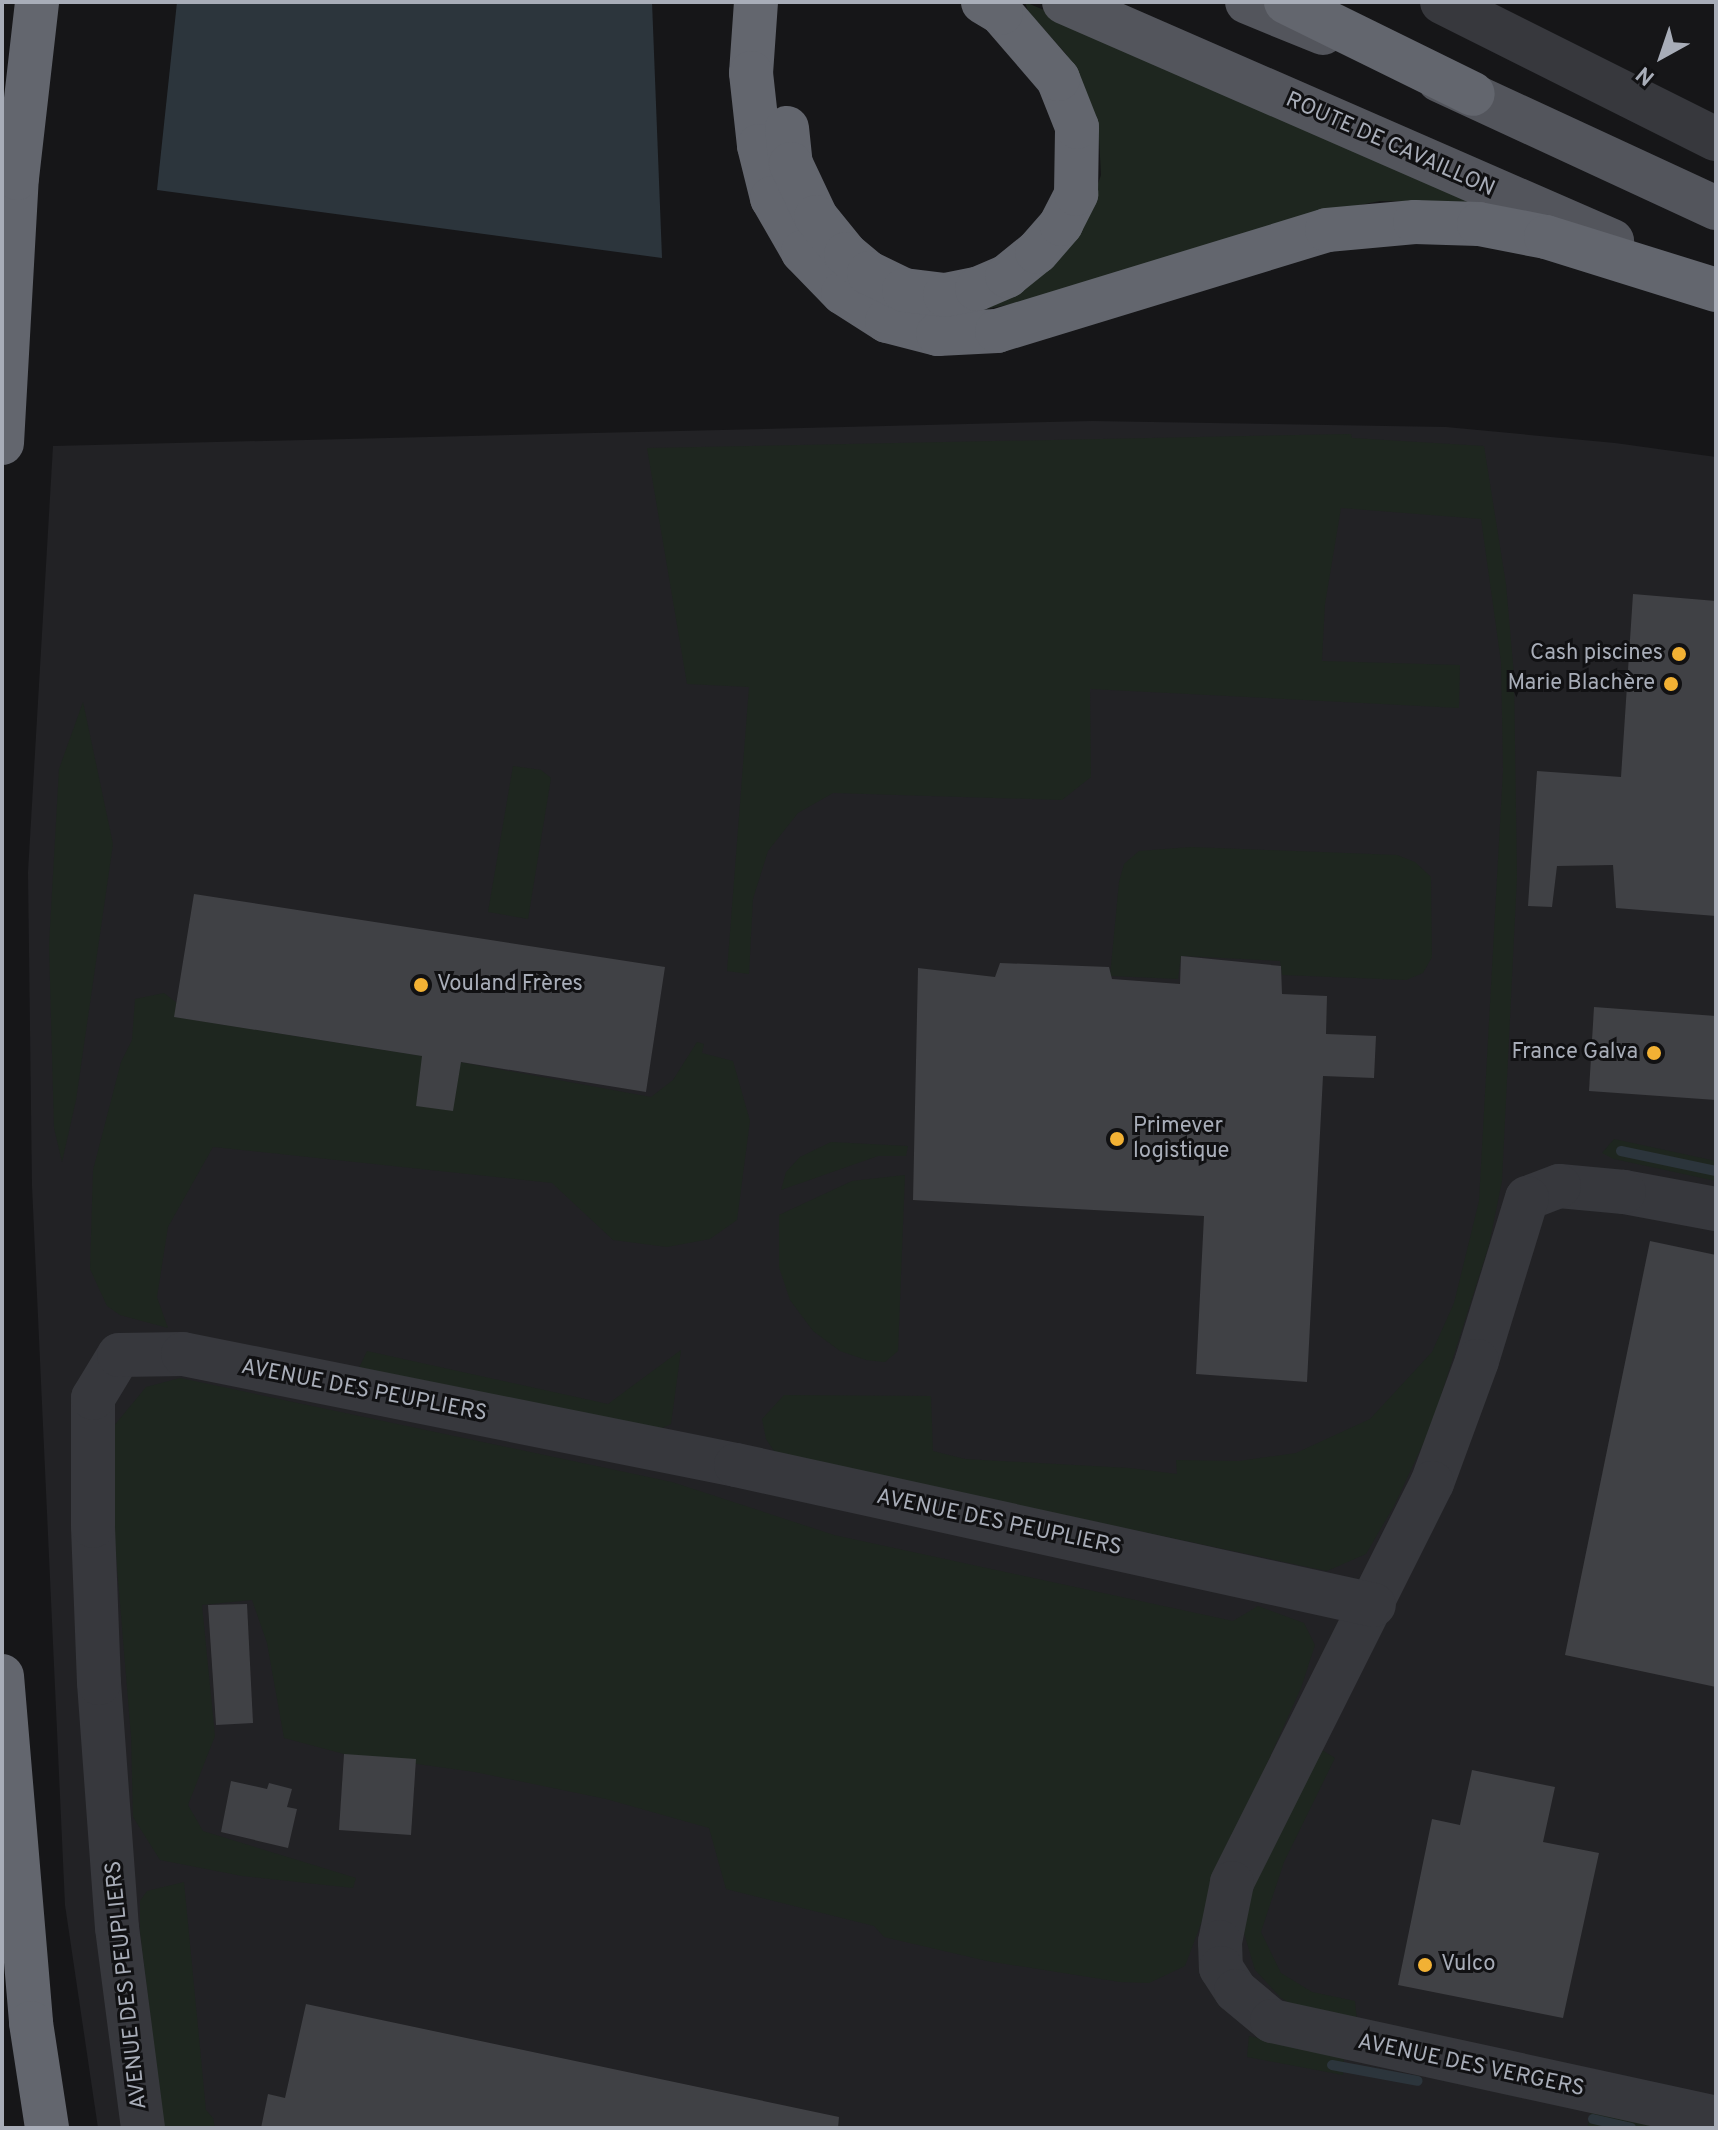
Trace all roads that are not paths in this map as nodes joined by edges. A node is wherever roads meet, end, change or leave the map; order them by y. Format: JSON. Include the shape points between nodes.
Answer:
{"nodes":[{"id":1,"x":37,"y":2,"type":"edge"},
{"id":2,"x":756,"y":2,"type":"edge"},
{"id":3,"x":781,"y":2,"type":"edge"},
{"id":4,"x":983,"y":2,"type":"edge"},
{"id":5,"x":1064,"y":2,"type":"edge"},
{"id":6,"x":1247,"y":2,"type":"edge"},
{"id":7,"x":1286,"y":2,"type":"edge"},
{"id":8,"x":1442,"y":2,"type":"edge"},
{"id":9,"x":1473,"y":94,"type":"junction"},
{"id":10,"x":1716,"y":139,"type":"edge"},
{"id":11,"x":1716,"y":208,"type":"edge"},
{"id":12,"x":1716,"y":289,"type":"edge"},
{"id":13,"x":2,"y":443,"type":"edge"},
{"id":14,"x":1716,"y":1209,"type":"edge"},
{"id":15,"x":1374,"y":1605,"type":"junction"},
{"id":16,"x":2,"y":1676,"type":"edge"},
{"id":17,"x":1716,"y":2118,"type":"edge"},
{"id":18,"x":47,"y":2128,"type":"edge"},
{"id":19,"x":143,"y":2128,"type":"edge"}],
"edges":[{"from":1,"to":13,"type":"highway","via":[[17,178]]},
{"from":2,"to":12,"type":"highway","via":[[751,73],[759,146],[772,198],[803,252],[843,293],[887,321],[938,334],[997,331],[1327,230],[1415,222],[1479,224],[1546,237]]},
{"from":3,"to":4,"type":"highway","via":[[781,73],[791,164],[816,217],[869,273],[904,290],[945,295],[1007,276],[1061,224],[1076,194],[1077,127],[1058,79],[1001,13]]},
{"from":5,"to":12,"type":"main road","name":"ROUTE DE CAVAILLON"},
{"from":6,"to":9,"type":"main road"},
{"from":7,"to":9,"type":"highway"},
{"from":8,"to":10,"type":"street"},
{"from":9,"to":11,"type":"main road"},
{"from":14,"to":15,"type":"street","via":[[1559,1186],[1527,1198],[1477,1361],[1432,1483]]},
{"from":15,"to":17,"type":"street","name":"AVENUE DES VERGERS","via":[[1232,1883],[1220,1942],[1221,1968],[1236,1991],[1272,2021]]},
{"from":15,"to":19,"type":"street","name":"AVENUE DES PEUPLIERS","via":[[736,1465],[229,1363],[183,1354],[119,1355],[93,1398],[93,1526],[117,1928]]},
{"from":16,"to":18,"type":"highway","via":[[31,2023]]}]}
